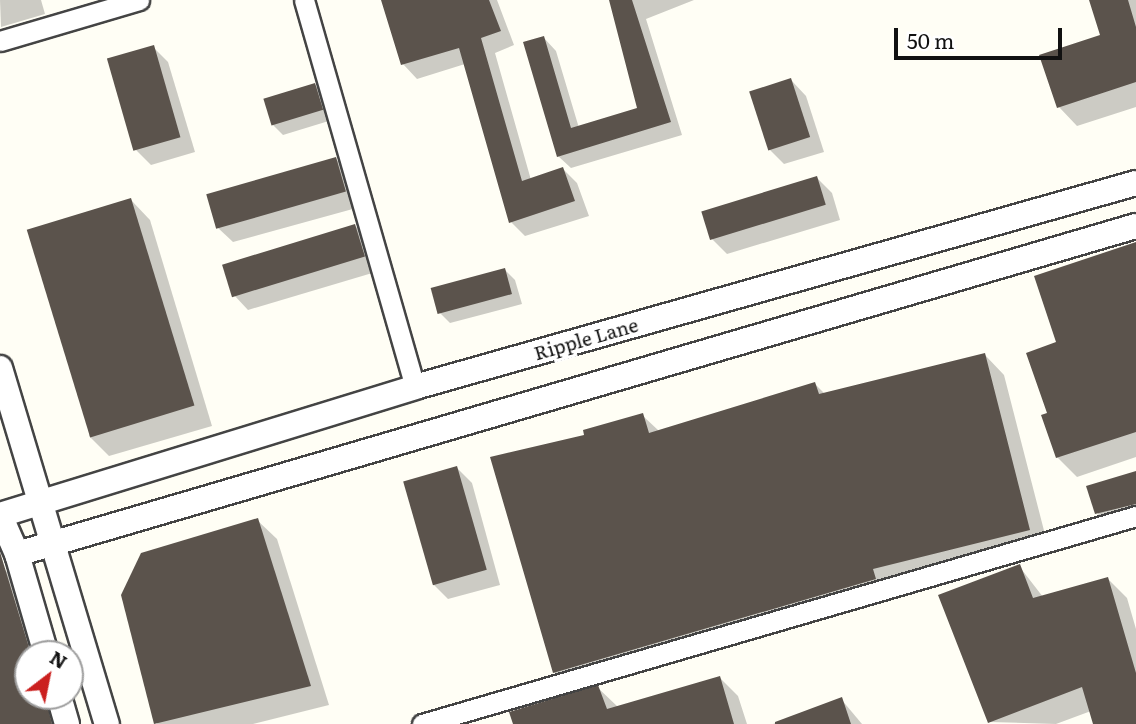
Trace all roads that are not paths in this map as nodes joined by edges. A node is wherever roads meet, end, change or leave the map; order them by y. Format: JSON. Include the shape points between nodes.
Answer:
{"nodes":[{"id":1,"x":139,"y":0,"type":"edge"},
{"id":2,"x":304,"y":0,"type":"edge"},
{"id":3,"x":0,"y":41,"type":"edge"},
{"id":4,"x":1136,"y":183,"type":"edge"},
{"id":5,"x":1136,"y":226,"type":"edge"},
{"id":6,"x":0,"y":368,"type":"edge"},
{"id":7,"x":415,"y":387,"type":"junction"},
{"id":8,"x":6,"y":416,"type":"edge"},
{"id":9,"x":38,"y":501,"type":"junction"},
{"id":10,"x":0,"y":515,"type":"edge"},
{"id":11,"x":1136,"y":516,"type":"edge"},
{"id":12,"x":56,"y":545,"type":"junction"},
{"id":13,"x":17,"y":554,"type":"junction"},
{"id":14,"x":42,"y":640,"type":"edge"},
{"id":15,"x":107,"y":724,"type":"edge"},
{"id":16,"x":422,"y":724,"type":"edge"}],
"edges":[{"from":1,"to":3,"type":"street"},
{"from":2,"to":7,"type":"street"},
{"from":4,"to":7,"type":"street","name":"Ripple Lane"},
{"from":5,"to":12,"type":"street"},
{"from":6,"to":8,"type":"street"},
{"from":7,"to":9,"type":"street","name":"Ripple Lane"},
{"from":8,"to":9,"type":"street"},
{"from":9,"to":10,"type":"street","name":"Ripple Lane"},
{"from":9,"to":12,"type":"street"},
{"from":10,"to":13,"type":"street"},
{"from":11,"to":16,"type":"street"},
{"from":12,"to":13,"type":"street"},
{"from":12,"to":15,"type":"street"},
{"from":13,"to":14,"type":"street"}]}
